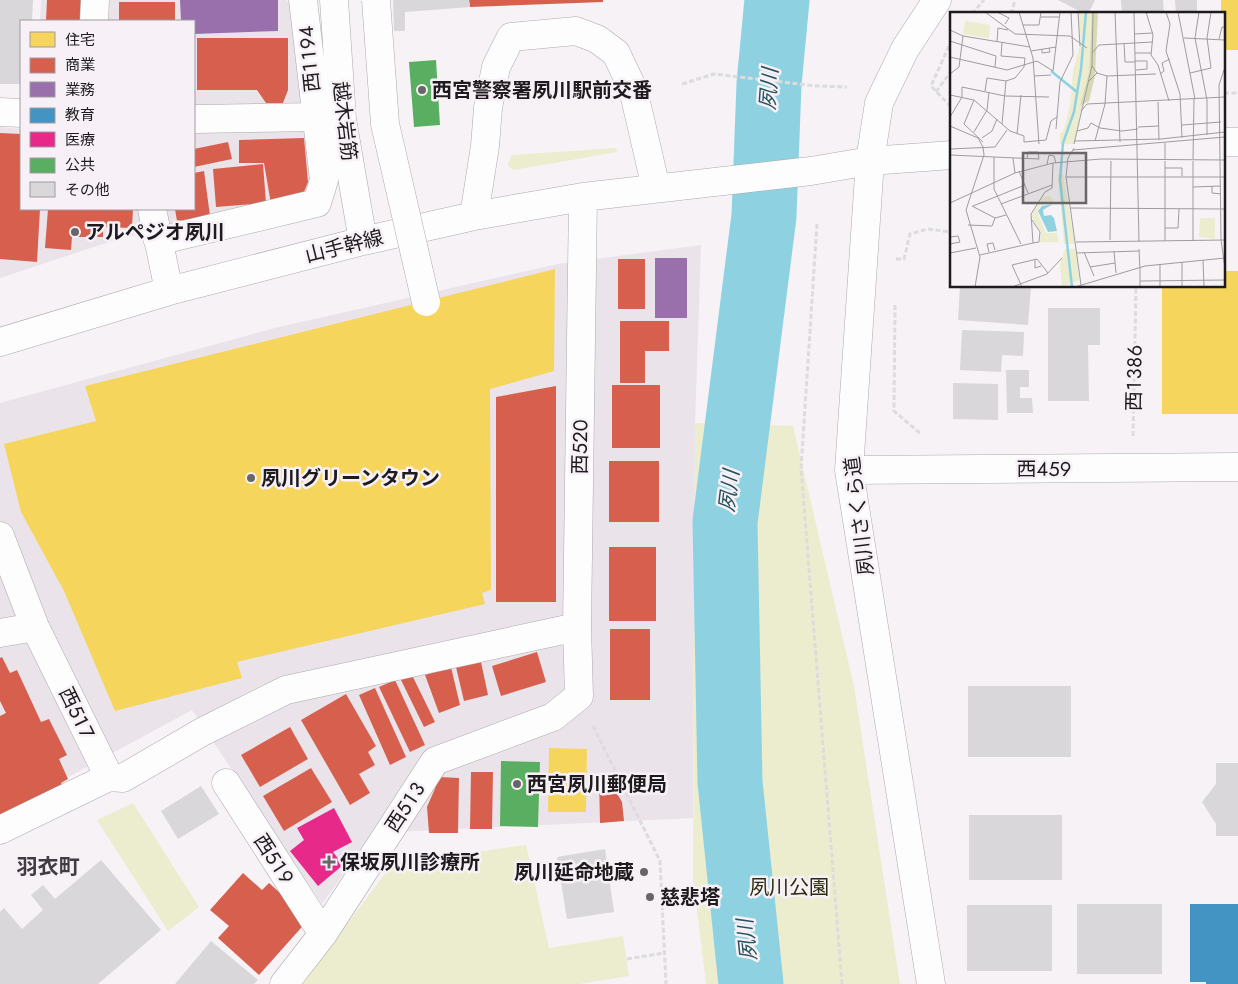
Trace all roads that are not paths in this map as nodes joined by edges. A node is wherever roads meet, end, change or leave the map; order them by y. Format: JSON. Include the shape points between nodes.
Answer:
{"nodes":[{"id":1,"x":95,"y":0,"type":"edge"},
{"id":2,"x":303,"y":0,"type":"edge"},
{"id":3,"x":334,"y":0,"type":"edge"},
{"id":4,"x":376,"y":0,"type":"edge"},
{"id":5,"x":937,"y":0,"type":"edge"},
{"id":6,"x":94,"y":20,"type":"edge"},
{"id":7,"x":0,"y":112,"type":"edge"},
{"id":8,"x":20,"y":113,"type":"edge"},
{"id":9,"x":316,"y":117,"type":"junction"},
{"id":10,"x":195,"y":119,"type":"edge"},
{"id":11,"x":950,"y":154,"type":"edge"},
{"id":12,"x":870,"y":161,"type":"junction"},
{"id":13,"x":656,"y":188,"type":"junction"},
{"id":14,"x":583,"y":197,"type":"junction"},
{"id":15,"x":152,"y":210,"type":"edge"},
{"id":16,"x":474,"y":216,"type":"junction"},
{"id":17,"x":158,"y":241,"type":"junction"},
{"id":18,"x":363,"y":241,"type":"junction"},
{"id":19,"x":169,"y":291,"type":"junction"},
{"id":20,"x":426,"y":302,"type":"dead end"},
{"id":21,"x":0,"y":342,"type":"edge"},
{"id":22,"x":1238,"y":467,"type":"edge"},
{"id":23,"x":849,"y":470,"type":"junction"},
{"id":24,"x":0,"y":536,"type":"edge"},
{"id":25,"x":35,"y":627,"type":"junction"},
{"id":26,"x":577,"y":627,"type":"junction"},
{"id":27,"x":0,"y":633,"type":"edge"},
{"id":28,"x":585,"y":708,"type":"joint"},
{"id":29,"x":110,"y":777,"type":"junction"},
{"id":30,"x":226,"y":783,"type":"dead end"},
{"id":31,"x":0,"y":830,"type":"edge"},
{"id":32,"x":323,"y":934,"type":"junction"},
{"id":33,"x":284,"y":984,"type":"edge"},
{"id":34,"x":930,"y":984,"type":"edge"}],
"edges":[{"from":1,"to":6,"type":"street"},
{"from":2,"to":9,"type":"street","name":"西１１９４"},
{"from":3,"to":18,"type":"street","name":"越木岩筋","via":[[342,119]]},
{"from":4,"to":20,"type":"street","bridge":true,"via":[[385,124]]},
{"from":5,"to":12,"type":"street","name":"夙川さくら道","via":[[905,49],[879,103]]},
{"from":7,"to":8,"type":"street"},
{"from":9,"to":10,"type":"street"},
{"from":9,"to":17,"type":"street","name":"西１１９４","via":[[324,180],[317,202]]},
{"from":11,"to":12,"type":"street"},
{"from":12,"to":13,"type":"street","name":"山手幹線","via":[[811,171]]},
{"from":12,"to":23,"type":"street","name":"夙川さくら道"},
{"from":13,"to":14,"type":"street","name":"山手幹線"},
{"from":13,"to":16,"type":"street","via":[[633,89],[616,53],[597,39],[576,31],[511,37],[496,67]]},
{"from":14,"to":16,"type":"street","name":"山手幹線"},
{"from":14,"to":26,"type":"street","name":"西５２０"},
{"from":15,"to":17,"type":"street"},
{"from":16,"to":18,"type":"street","name":"山手幹線"},
{"from":17,"to":19,"type":"street"},
{"from":18,"to":19,"type":"street","name":"山手幹線"},
{"from":19,"to":21,"type":"street","name":"山手幹線"},
{"from":22,"to":23,"type":"street","name":"西４５９"},
{"from":23,"to":34,"type":"street","name":"夙川さくら道"},
{"from":24,"to":25,"type":"street","name":"西５１７"},
{"from":25,"to":27,"type":"street"},
{"from":25,"to":29,"type":"street","name":"西５１７"},
{"from":26,"to":28,"type":"street","name":"西５２０"},
{"from":26,"to":29,"type":"street","via":[[286,690],[202,732],[123,778]]},
{"from":28,"to":32,"type":"street","name":"西５１３","via":[[434,761]]},
{"from":29,"to":31,"type":"street"},
{"from":30,"to":32,"type":"street","name":"西５１９"},
{"from":32,"to":33,"type":"street","name":"西５１３"}]}
